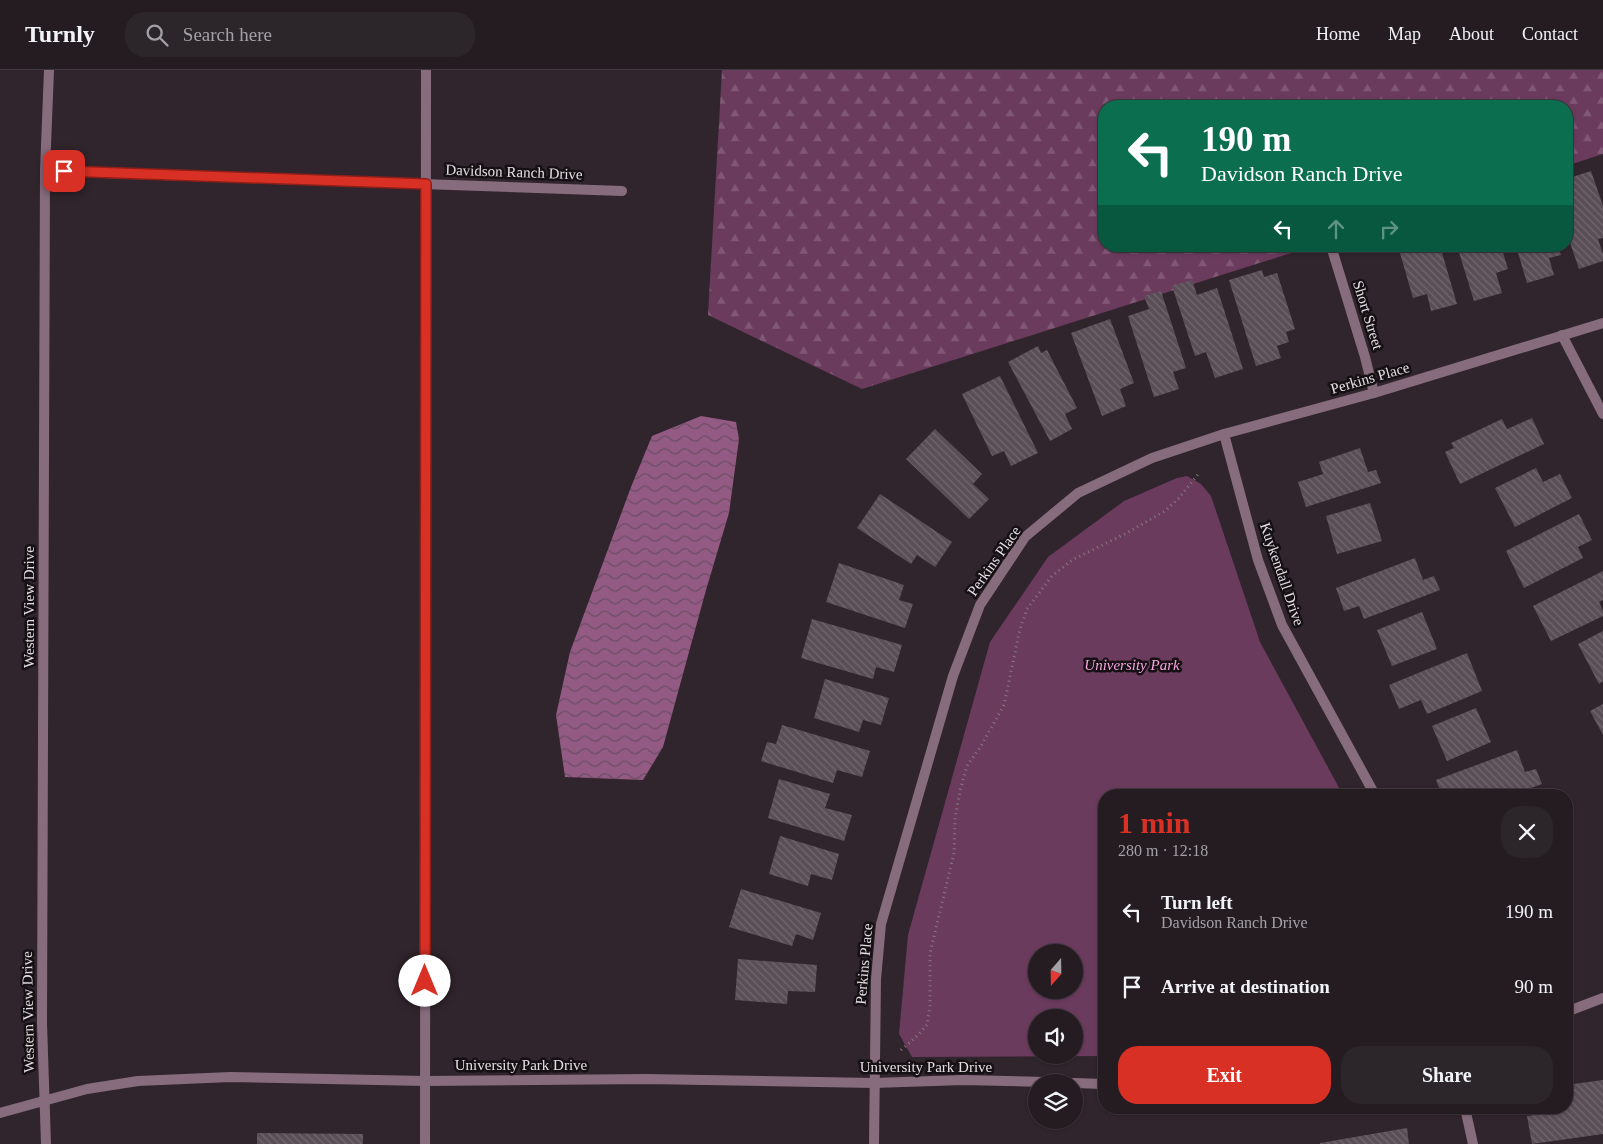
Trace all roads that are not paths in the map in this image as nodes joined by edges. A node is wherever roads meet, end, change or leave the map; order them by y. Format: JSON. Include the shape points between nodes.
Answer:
{"nodes":[{"id":1,"x":50,"y":70,"type":"edge"},
{"id":2,"x":426,"y":70,"type":"edge"},
{"id":3,"x":45,"y":171,"type":"junction"},
{"id":4,"x":426,"y":184,"type":"junction"},
{"id":5,"x":622,"y":190,"type":"dead end"},
{"id":6,"x":1333,"y":252,"type":"edge"},
{"id":7,"x":1603,"y":323,"type":"edge"},
{"id":8,"x":1562,"y":335,"type":"junction"},
{"id":9,"x":1374,"y":393,"type":"junction"},
{"id":10,"x":1603,"y":414,"type":"edge"},
{"id":11,"x":1224,"y":434,"type":"junction"},
{"id":12,"x":1372,"y":789,"type":"edge"},
{"id":13,"x":1603,"y":998,"type":"edge"},
{"id":14,"x":1573,"y":1009,"type":"edge"},
{"id":15,"x":425,"y":1081,"type":"junction"},
{"id":16,"x":1028,"y":1082,"type":"edge"},
{"id":17,"x":874,"y":1083,"type":"junction"},
{"id":18,"x":1083,"y":1083,"type":"edge"},
{"id":19,"x":1098,"y":1084,"type":"edge"},
{"id":20,"x":45,"y":1100,"type":"junction"},
{"id":21,"x":0,"y":1113,"type":"edge"},
{"id":22,"x":1466,"y":1114,"type":"edge"},
{"id":23,"x":46,"y":1144,"type":"edge"},
{"id":24,"x":425,"y":1144,"type":"edge"},
{"id":25,"x":874,"y":1144,"type":"edge"},
{"id":26,"x":1473,"y":1144,"type":"edge"}],
"edges":[{"from":1,"to":3,"type":"street","name":"Western View Drive"},
{"from":2,"to":4,"type":"street"},
{"from":3,"to":4,"type":"street","name":"Davidson Ranch Drive"},
{"from":3,"to":20,"type":"street","name":"Western View Drive","via":[[42,1013]]},
{"from":4,"to":5,"type":"street","name":"Davidson Ranch Drive"},
{"from":4,"to":15,"type":"street"},
{"from":6,"to":9,"type":"street","name":"Short Street"},
{"from":7,"to":8,"type":"street","name":"Perkins Place"},
{"from":8,"to":9,"type":"street","name":"Perkins Place"},
{"from":8,"to":10,"type":"street"},
{"from":9,"to":11,"type":"street","name":"Perkins Place"},
{"from":11,"to":12,"type":"street","name":"Kuykendall Drive","via":[[1258,560],[1282,626]]},
{"from":11,"to":17,"type":"street","name":"Perkins Place","via":[[1152,458],[1078,493],[1025,537],[980,605],[953,676],[881,924],[876,979]]},
{"from":13,"to":14,"type":"street"},
{"from":15,"to":17,"type":"street","name":"University Park Drive","via":[[646,1079]]},
{"from":15,"to":20,"type":"street","name":"University Park Drive","via":[[230,1077],[138,1080]]},
{"from":15,"to":24,"type":"street"},
{"from":16,"to":17,"type":"street","name":"University Park Drive"},
{"from":17,"to":25,"type":"street","name":"Perkins Place"},
{"from":18,"to":19,"type":"street"},
{"from":20,"to":21,"type":"street","name":"University Park Drive"},
{"from":20,"to":23,"type":"street","name":"Western View Drive"},
{"from":22,"to":26,"type":"street"}]}
